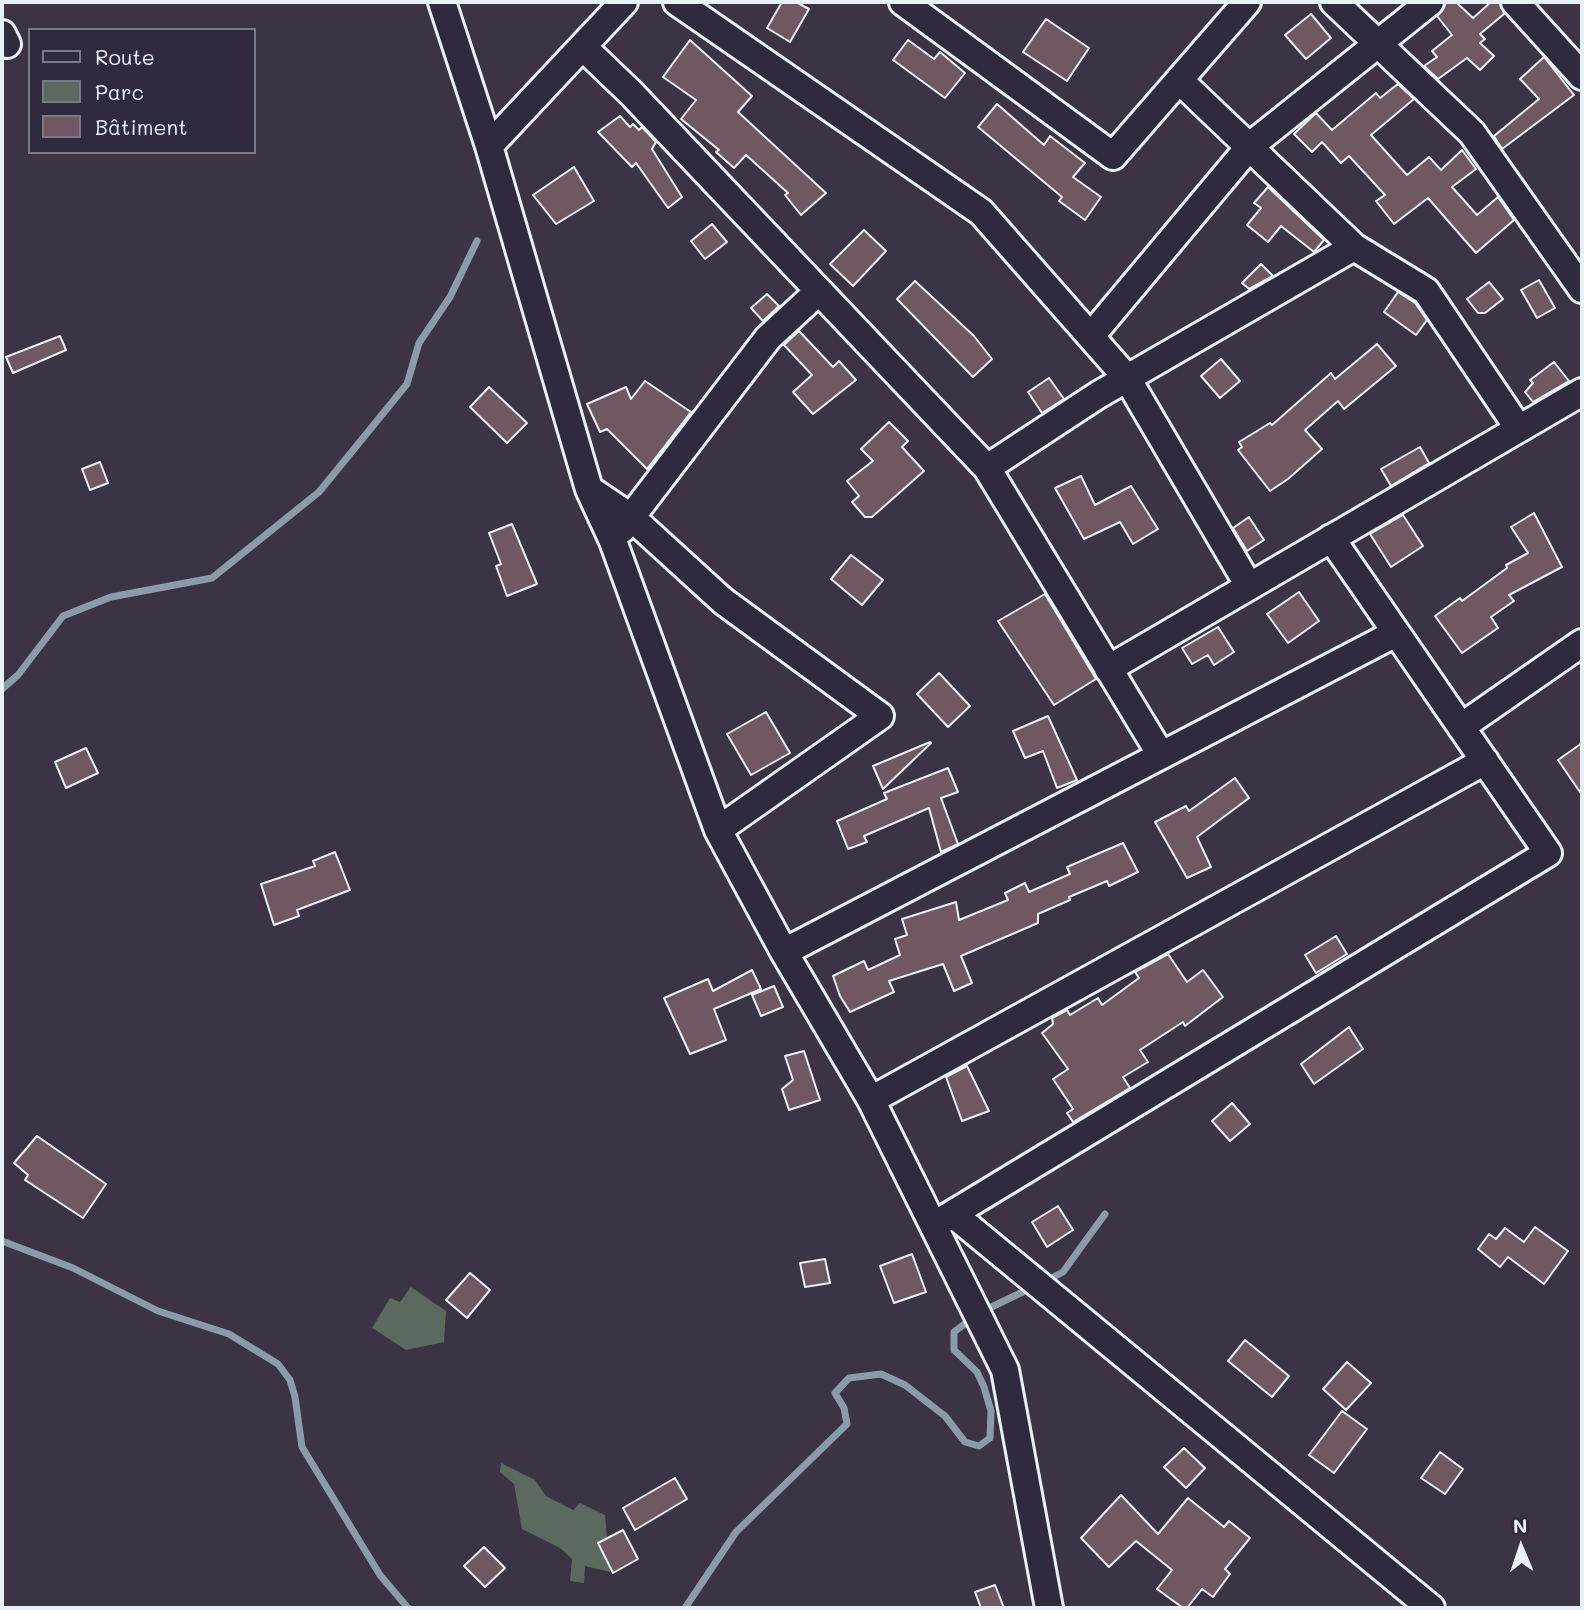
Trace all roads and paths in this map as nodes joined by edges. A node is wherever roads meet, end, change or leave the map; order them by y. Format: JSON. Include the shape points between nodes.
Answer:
{"nodes":[{"id":1,"x":442,"y":2,"type":"edge"},
{"id":2,"x":624,"y":2,"type":"edge"},
{"id":3,"x":677,"y":2,"type":"edge"},
{"id":4,"x":904,"y":2,"type":"edge"},
{"id":5,"x":1334,"y":2,"type":"edge"},
{"id":6,"x":1430,"y":2,"type":"edge"},
{"id":7,"x":1515,"y":2,"type":"edge"},
{"id":8,"x":1243,"y":3,"type":"edge"},
{"id":9,"x":1377,"y":45,"type":"junction"},
{"id":10,"x":584,"y":48,"type":"junction"},
{"id":11,"x":1582,"y":76,"type":"edge"},
{"id":12,"x":1180,"y":80,"type":"junction"},
{"id":13,"x":489,"y":146,"type":"junction"},
{"id":14,"x":1250,"y":146,"type":"junction"},
{"id":15,"x":1354,"y":247,"type":"junction"},
{"id":16,"x":1582,"y":289,"type":"edge"},
{"id":17,"x":819,"y":291,"type":"junction"},
{"id":18,"x":1091,"y":336,"type":"junction"},
{"id":19,"x":1128,"y":378,"type":"junction"},
{"id":20,"x":1582,"y":392,"type":"edge"},
{"id":21,"x":1519,"y":429,"type":"junction"},
{"id":22,"x":987,"y":468,"type":"junction"},
{"id":23,"x":589,"y":489,"type":"junction"},
{"id":24,"x":632,"y":518,"type":"junction"},
{"id":25,"x":1331,"y":538,"type":"junction"},
{"id":26,"x":613,"y":541,"type":"junction"},
{"id":27,"x":1249,"y":586,"type":"junction"},
{"id":28,"x":1396,"y":633,"type":"junction"},
{"id":29,"x":1582,"y":643,"type":"edge"},
{"id":30,"x":1108,"y":668,"type":"junction"},
{"id":31,"x":1461,"y":727,"type":"junction"},
{"id":32,"x":1161,"y":755,"type":"junction"},
{"id":33,"x":1485,"y":761,"type":"junction"},
{"id":34,"x":719,"y":830,"type":"junction"},
{"id":35,"x":784,"y":952,"type":"junction"},
{"id":36,"x":871,"y":1100,"type":"junction"},
{"id":37,"x":944,"y":1219,"type":"junction"},
{"id":38,"x":1049,"y":1608,"type":"edge"},
{"id":39,"x":1430,"y":1608,"type":"edge"}],
"edges":[{"from":1,"to":13,"type":"street"},
{"from":2,"to":10,"type":"street"},
{"from":3,"to":18,"type":"street","via":[[981,212]]},
{"from":4,"to":12,"type":"street","via":[[1113,156]]},
{"from":5,"to":9,"type":"street"},
{"from":6,"to":9,"type":"street"},
{"from":7,"to":11,"type":"street"},
{"from":8,"to":12,"type":"street"},
{"from":9,"to":14,"type":"street"},
{"from":9,"to":16,"type":"street","via":[[1472,133]]},
{"from":10,"to":13,"type":"street"},
{"from":10,"to":17,"type":"street"},
{"from":12,"to":14,"type":"street"},
{"from":13,"to":23,"type":"street"},
{"from":14,"to":15,"type":"street"},
{"from":14,"to":18,"type":"street"},
{"from":15,"to":19,"type":"street"},
{"from":15,"to":21,"type":"street","via":[[1426,291]]},
{"from":17,"to":22,"type":"street"},
{"from":17,"to":24,"type":"street","via":[[768,338]]},
{"from":18,"to":19,"type":"street"},
{"from":19,"to":22,"type":"street"},
{"from":19,"to":27,"type":"street"},
{"from":20,"to":21,"type":"street"},
{"from":21,"to":25,"type":"street"},
{"from":22,"to":30,"type":"street"},
{"from":23,"to":24,"type":"street"},
{"from":23,"to":26,"type":"street"},
{"from":24,"to":26,"type":"street"},
{"from":24,"to":34,"type":"street","via":[[723,601],[880,716]]},
{"from":25,"to":27,"type":"street"},
{"from":25,"to":28,"type":"street"},
{"from":26,"to":34,"type":"street"},
{"from":27,"to":30,"type":"street"},
{"from":28,"to":31,"type":"street"},
{"from":28,"to":32,"type":"street"},
{"from":29,"to":31,"type":"street"},
{"from":30,"to":32,"type":"street"},
{"from":31,"to":33,"type":"street"},
{"from":32,"to":35,"type":"street"},
{"from":33,"to":36,"type":"street"},
{"from":33,"to":37,"type":"street","via":[[1548,853]]},
{"from":34,"to":35,"type":"street"},
{"from":35,"to":36,"type":"street"},
{"from":36,"to":37,"type":"street"},
{"from":37,"to":38,"type":"street","via":[[1005,1370]]},
{"from":37,"to":39,"type":"street"}]}
